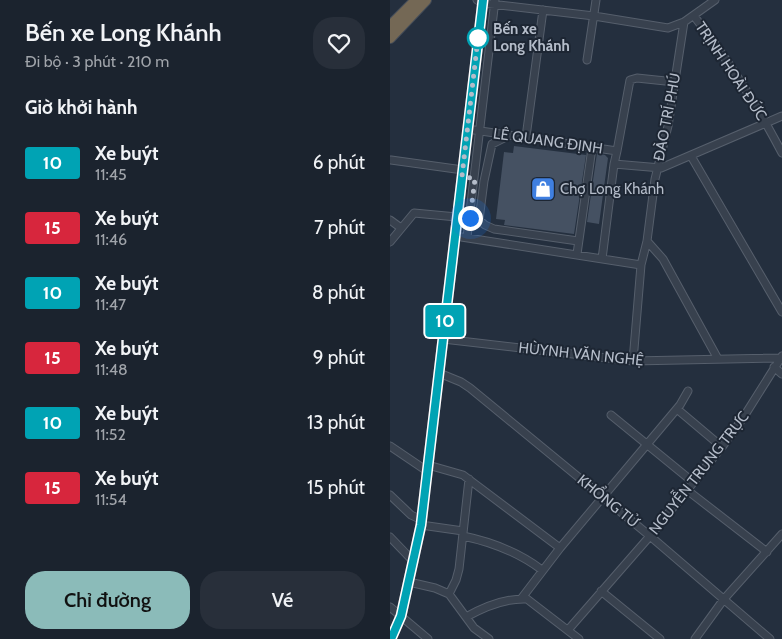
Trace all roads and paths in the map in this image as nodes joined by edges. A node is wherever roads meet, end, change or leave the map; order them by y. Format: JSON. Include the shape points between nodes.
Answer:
{"nodes":[{"id":1,"x":416,"y":0,"type":"edge"},
{"id":2,"x":426,"y":0,"type":"edge"},
{"id":3,"x":596,"y":0,"type":"edge"},
{"id":4,"x":715,"y":0,"type":"edge"},
{"id":5,"x":481,"y":1,"type":"edge"},
{"id":6,"x":495,"y":2,"type":"edge"},
{"id":7,"x":543,"y":10,"type":"junction"},
{"id":8,"x":594,"y":16,"type":"junction"},
{"id":9,"x":694,"y":16,"type":"junction"},
{"id":10,"x":684,"y":22,"type":"junction"},
{"id":11,"x":390,"y":26,"type":"edge"},
{"id":12,"x":390,"y":38,"type":"edge"},
{"id":13,"x":587,"y":60,"type":"dead end"},
{"id":14,"x":674,"y":82,"type":"junction"},
{"id":15,"x":782,"y":116,"type":"edge"},
{"id":16,"x":765,"y":123,"type":"junction"},
{"id":17,"x":467,"y":129,"type":"junction"},
{"id":18,"x":481,"y":131,"type":"junction"},
{"id":19,"x":508,"y":134,"type":"junction"},
{"id":20,"x":526,"y":137,"type":"junction"},
{"id":21,"x":592,"y":148,"type":"junction"},
{"id":22,"x":617,"y":151,"type":"junction"},
{"id":23,"x":782,"y":153,"type":"edge"},
{"id":24,"x":691,"y":156,"type":"junction"},
{"id":25,"x":390,"y":160,"type":"edge"},
{"id":26,"x":614,"y":164,"type":"junction"},
{"id":27,"x":658,"y":168,"type":"junction"},
{"id":28,"x":462,"y":173,"type":"junction"},
{"id":29,"x":475,"y":179,"type":"junction"},
{"id":30,"x":484,"y":180,"type":"junction"},
{"id":31,"x":457,"y":217,"type":"junction"},
{"id":32,"x":390,"y":220,"type":"edge"},
{"id":33,"x":401,"y":228,"type":"junction"},
{"id":34,"x":501,"y":230,"type":"junction"},
{"id":35,"x":455,"y":236,"type":"junction"},
{"id":36,"x":467,"y":238,"type":"junction"},
{"id":37,"x":647,"y":240,"type":"junction"},
{"id":38,"x":578,"y":241,"type":"junction"},
{"id":39,"x":390,"y":242,"type":"edge"},
{"id":40,"x":500,"y":242,"type":"junction"},
{"id":41,"x":576,"y":254,"type":"junction"},
{"id":42,"x":602,"y":259,"type":"junction"},
{"id":43,"x":641,"y":265,"type":"junction"},
{"id":44,"x":782,"y":312,"type":"edge"},
{"id":45,"x":443,"y":340,"type":"junction"},
{"id":46,"x":781,"y":357,"type":"edge"},
{"id":47,"x":718,"y":359,"type":"junction"},
{"id":48,"x":633,"y":361,"type":"junction"},
{"id":49,"x":774,"y":367,"type":"junction"},
{"id":50,"x":439,"y":373,"type":"junction"},
{"id":51,"x":782,"y":374,"type":"edge"},
{"id":52,"x":688,"y":391,"type":"dead end"},
{"id":53,"x":677,"y":409,"type":"junction"},
{"id":54,"x":611,"y":414,"type":"dead end"},
{"id":55,"x":646,"y":444,"type":"junction"},
{"id":56,"x":390,"y":446,"type":"edge"},
{"id":57,"x":722,"y":447,"type":"junction"},
{"id":58,"x":428,"y":468,"type":"junction"},
{"id":59,"x":469,"y":479,"type":"junction"},
{"id":60,"x":694,"y":482,"type":"junction"},
{"id":61,"x":687,"y":490,"type":"junction"},
{"id":62,"x":390,"y":495,"type":"edge"},
{"id":63,"x":602,"y":496,"type":"junction"},
{"id":64,"x":421,"y":522,"type":"junction"},
{"id":65,"x":463,"y":533,"type":"junction"},
{"id":66,"x":782,"y":534,"type":"edge"},
{"id":67,"x":650,"y":536,"type":"junction"},
{"id":68,"x":390,"y":537,"type":"edge"},
{"id":69,"x":560,"y":548,"type":"junction"},
{"id":70,"x":766,"y":552,"type":"junction"},
{"id":71,"x":414,"y":562,"type":"junction"},
{"id":72,"x":542,"y":570,"type":"junction"},
{"id":73,"x":409,"y":582,"type":"junction"},
{"id":74,"x":601,"y":591,"type":"junction"},
{"id":75,"x":449,"y":594,"type":"junction"},
{"id":76,"x":521,"y":599,"type":"junction"},
{"id":77,"x":724,"y":599,"type":"junction"},
{"id":78,"x":390,"y":607,"type":"edge"},
{"id":79,"x":401,"y":616,"type":"junction"},
{"id":80,"x":466,"y":617,"type":"junction"},
{"id":81,"x":568,"y":630,"type":"junction"},
{"id":82,"x":392,"y":639,"type":"edge"},
{"id":83,"x":428,"y":639,"type":"edge"},
{"id":84,"x":489,"y":639,"type":"edge"},
{"id":85,"x":579,"y":639,"type":"edge"},
{"id":86,"x":660,"y":639,"type":"edge"},
{"id":87,"x":695,"y":639,"type":"edge"},
{"id":88,"x":770,"y":639,"type":"edge"}],
"edges":[{"from":1,"to":11,"type":"highway"},
{"from":2,"to":12,"type":"highway"},
{"from":3,"to":8,"type":"street"},
{"from":4,"to":9,"type":"street"},
{"from":5,"to":6,"type":"street"},
{"from":5,"to":17,"type":"main road"},
{"from":6,"to":7,"type":"street"},
{"from":6,"to":18,"type":"street"},
{"from":7,"to":8,"type":"street"},
{"from":7,"to":20,"type":"street"},
{"from":8,"to":10,"type":"street","via":[[662,28]]},
{"from":8,"to":13,"type":"street"},
{"from":9,"to":10,"type":"street"},
{"from":9,"to":16,"type":"street","name":"TRỊNH HOÀI ĐỨC","via":[[724,56]]},
{"from":10,"to":14,"type":"street","name":"ĐÀO TRÍ PHÚ"},
{"from":14,"to":22,"type":"street","via":[[630,80]]},
{"from":14,"to":27,"type":"street","name":"ĐÀO TRÍ PHÚ"},
{"from":15,"to":16,"type":"street","name":"LÊ QUANG ĐỊNH"},
{"from":16,"to":23,"type":"street","name":"TRỊNH HOÀI ĐỨC"},
{"from":16,"to":24,"type":"street","name":"LÊ QUANG ĐỊNH"},
{"from":17,"to":18,"type":"street","name":"LÊ QUANG ĐỊNH"},
{"from":17,"to":28,"type":"main road"},
{"from":18,"to":19,"type":"street","name":"LÊ QUANG ĐỊNH"},
{"from":18,"to":29,"type":"street"},
{"from":19,"to":20,"type":"street","name":"LÊ QUANG ĐỊNH"},
{"from":19,"to":30,"type":"street","via":[[492,144]]},
{"from":20,"to":21,"type":"street","name":"LÊ QUANG ĐỊNH"},
{"from":21,"to":22,"type":"street","name":"LÊ QUANG ĐỊNH"},
{"from":21,"to":38,"type":"street"},
{"from":22,"to":26,"type":"street","name":"LÊ QUANG ĐỊNH"},
{"from":24,"to":27,"type":"street","name":"LÊ QUANG ĐỊNH"},
{"from":24,"to":44,"type":"street"},
{"from":25,"to":28,"type":"street"},
{"from":26,"to":27,"type":"street","name":"LÊ QUANG ĐỊNH"},
{"from":26,"to":42,"type":"street"},
{"from":27,"to":37,"type":"street","name":"ĐÀO TRÍ PHÚ"},
{"from":28,"to":29,"type":"street"},
{"from":28,"to":31,"type":"main road"},
{"from":29,"to":30,"type":"street"},
{"from":29,"to":36,"type":"street"},
{"from":30,"to":34,"type":"street","via":[[479,220]]},
{"from":31,"to":33,"type":"street","via":[[414,213]]},
{"from":31,"to":35,"type":"main road"},
{"from":32,"to":33,"type":"street"},
{"from":33,"to":39,"type":"street"},
{"from":34,"to":38,"type":"street"},
{"from":34,"to":40,"type":"street"},
{"from":35,"to":36,"type":"street"},
{"from":35,"to":45,"type":"main road"},
{"from":36,"to":40,"type":"street"},
{"from":37,"to":43,"type":"street","name":"ĐÀO TRÍ PHÚ"},
{"from":37,"to":47,"type":"street","via":[[663,259]]},
{"from":38,"to":41,"type":"street"},
{"from":40,"to":41,"type":"street"},
{"from":41,"to":42,"type":"street"},
{"from":42,"to":43,"type":"street"},
{"from":43,"to":48,"type":"street","name":"ĐÀO TRÍ PHÚ"},
{"from":45,"to":48,"type":"street","name":"HÙYNH VĂN NGHỆ"},
{"from":45,"to":50,"type":"main road"},
{"from":46,"to":47,"type":"street","name":"HÙYNH VĂN NGHỆ"},
{"from":46,"to":49,"type":"street","name":"NGUYỄN TRUNG TRỰC"},
{"from":47,"to":48,"type":"street","name":"HÙYNH VĂN NGHỆ"},
{"from":49,"to":51,"type":"street"},
{"from":49,"to":57,"type":"street","name":"NGUYỄN TRUNG TRỰC"},
{"from":50,"to":58,"type":"main road"},
{"from":50,"to":63,"type":"street","name":"KHỔNG TỬ","via":[[470,388]]},
{"from":52,"to":53,"type":"street"},
{"from":53,"to":55,"type":"street"},
{"from":53,"to":57,"type":"street"},
{"from":54,"to":55,"type":"street"},
{"from":55,"to":60,"type":"street"},
{"from":55,"to":63,"type":"street"},
{"from":56,"to":58,"type":"street"},
{"from":57,"to":60,"type":"street","name":"NGUYỄN TRUNG TRỰC"},
{"from":58,"to":59,"type":"street","via":[[456,472]]},
{"from":58,"to":64,"type":"main road"},
{"from":59,"to":65,"type":"street"},
{"from":59,"to":69,"type":"street"},
{"from":60,"to":61,"type":"street","name":"NGUYỄN TRUNG TRỰC"},
{"from":61,"to":67,"type":"street","name":"NGUYỄN TRUNG TRỰC"},
{"from":61,"to":70,"type":"street"},
{"from":62,"to":64,"type":"street"},
{"from":63,"to":67,"type":"street","name":"KHỔNG TỬ"},
{"from":63,"to":69,"type":"street"},
{"from":64,"to":65,"type":"street"},
{"from":64,"to":71,"type":"main road"},
{"from":65,"to":72,"type":"street","via":[[507,549]]},
{"from":65,"to":75,"type":"street","via":[[457,576]]},
{"from":66,"to":70,"type":"street"},
{"from":67,"to":74,"type":"street","name":"NGUYỄN TRUNG TRỰC"},
{"from":67,"to":77,"type":"street","name":"KHỔNG TỬ"},
{"from":68,"to":71,"type":"street"},
{"from":69,"to":72,"type":"street"},
{"from":70,"to":77,"type":"street"},
{"from":71,"to":73,"type":"main road"},
{"from":72,"to":76,"type":"street"},
{"from":73,"to":75,"type":"street"},
{"from":73,"to":79,"type":"main road"},
{"from":74,"to":81,"type":"street","name":"NGUYỄN TRUNG TRỰC"},
{"from":74,"to":86,"type":"street"},
{"from":75,"to":80,"type":"street"},
{"from":76,"to":80,"type":"street","via":[[487,606]]},
{"from":76,"to":81,"type":"street","via":[[532,601]]},
{"from":77,"to":87,"type":"street"},
{"from":77,"to":88,"type":"street","name":"KHỔNG TỬ"},
{"from":78,"to":79,"type":"street"},
{"from":79,"to":82,"type":"main road"},
{"from":79,"to":83,"type":"street"},
{"from":80,"to":84,"type":"street"},
{"from":81,"to":85,"type":"street"}]}
